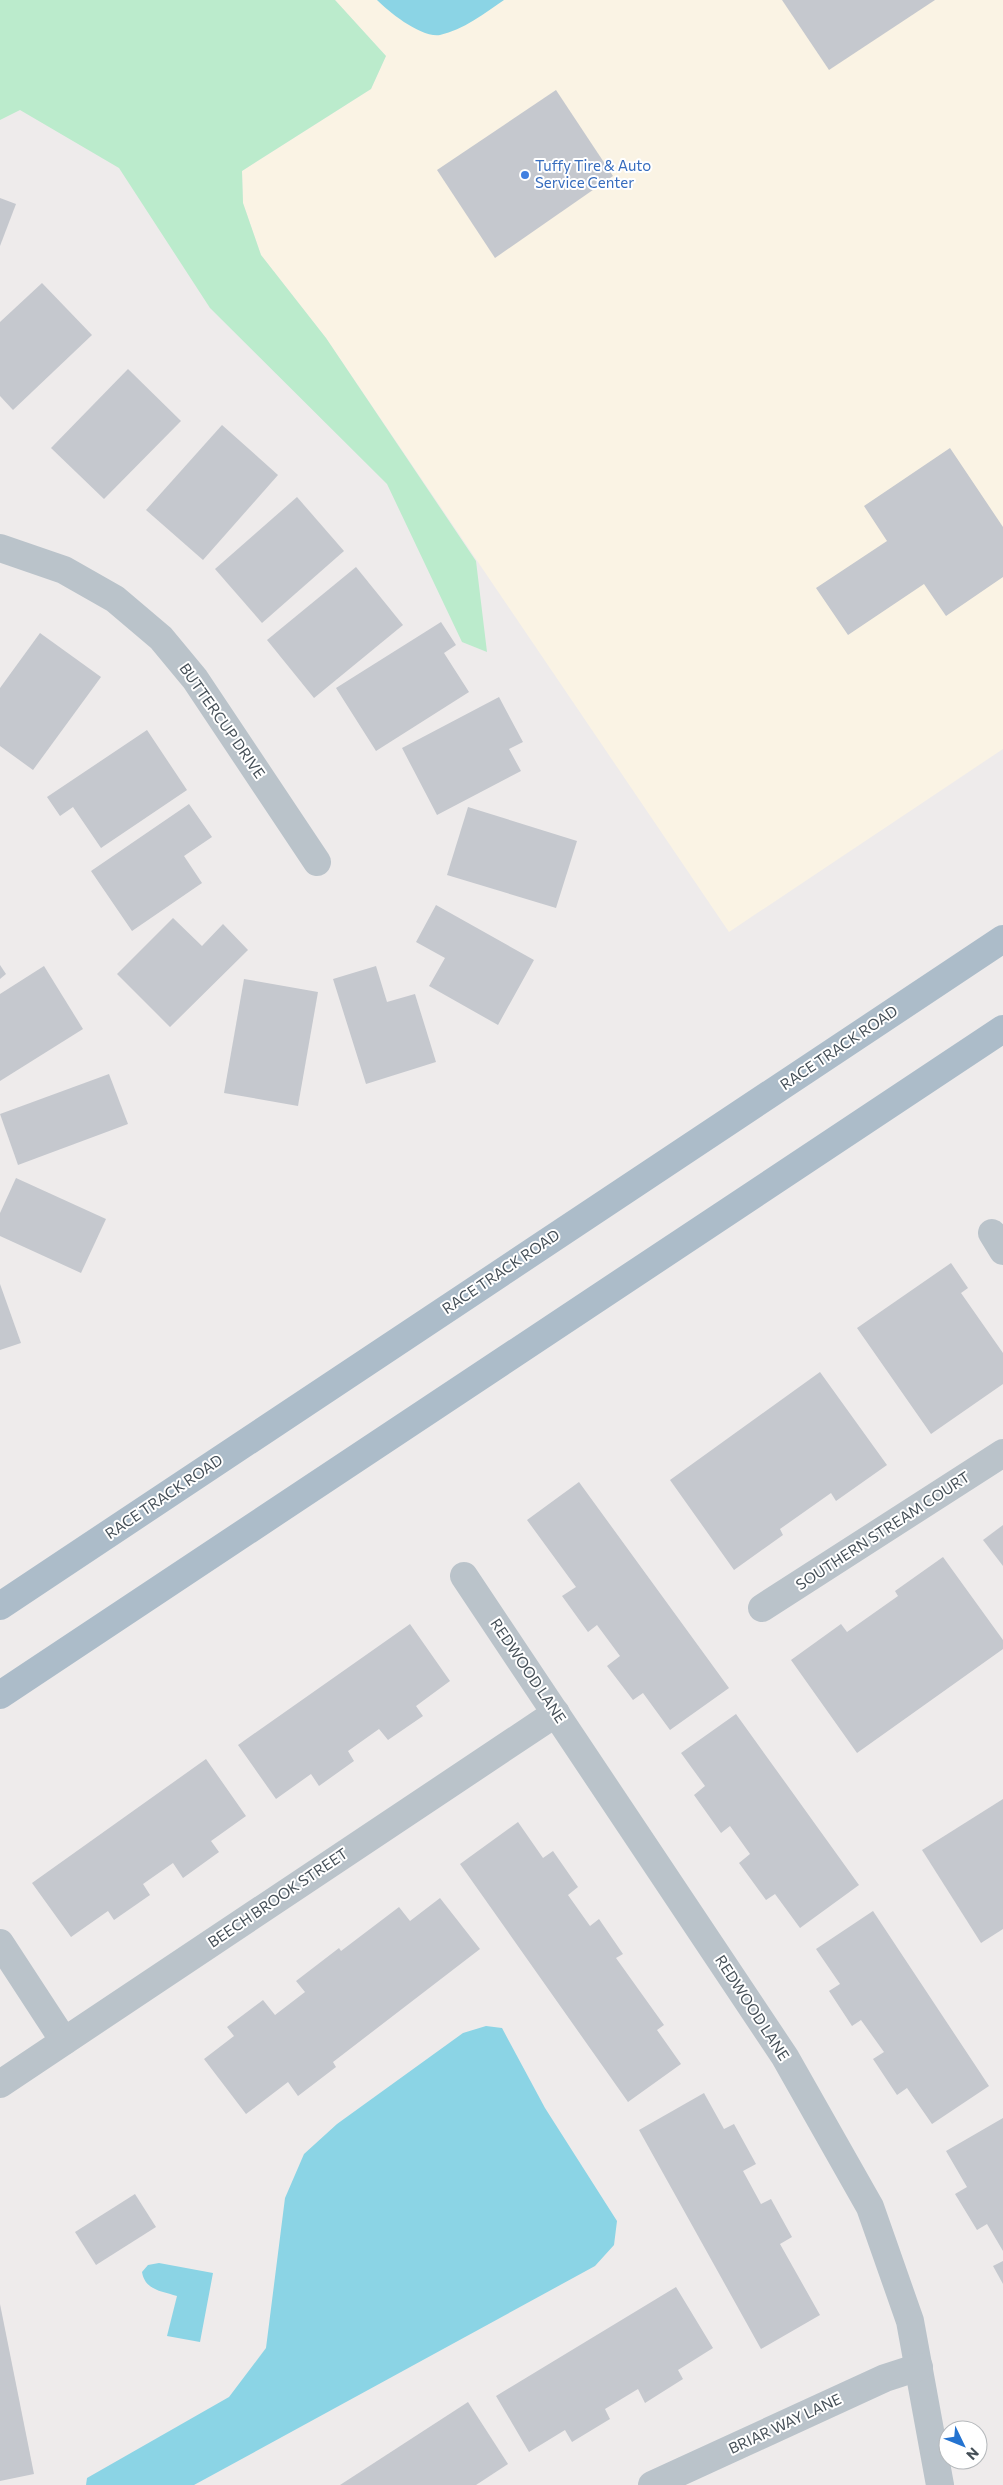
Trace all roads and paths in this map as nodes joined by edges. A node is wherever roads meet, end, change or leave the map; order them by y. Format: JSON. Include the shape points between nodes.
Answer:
{"nodes":[{"id":1,"x":0,"y":548,"type":"edge"},
{"id":2,"x":317,"y":862,"type":"dead end"},
{"id":3,"x":1003,"y":939,"type":"edge"},
{"id":4,"x":1003,"y":1029,"type":"edge"},
{"id":5,"x":1003,"y":1453,"type":"edge"},
{"id":6,"x":464,"y":1576,"type":"dead end"},
{"id":7,"x":0,"y":1606,"type":"edge"},
{"id":8,"x":762,"y":1608,"type":"dead end"},
{"id":9,"x":0,"y":1695,"type":"edge"},
{"id":10,"x":556,"y":1712,"type":"junction"},
{"id":11,"x":0,"y":1943,"type":"edge"},
{"id":12,"x":64,"y":2040,"type":"junction"},
{"id":13,"x":3,"y":2074,"type":"edge"},
{"id":14,"x":919,"y":2367,"type":"junction"},
{"id":15,"x":652,"y":2485,"type":"edge"},
{"id":16,"x":940,"y":2485,"type":"edge"}],
"edges":[{"from":1,"to":2,"type":"street","name":"BUTTERCUP DRIVE","via":[[64,570],[115,600],[161,638],[195,679]]},
{"from":3,"to":7,"type":"main road","name":"RACE TRACK ROAD"},
{"from":4,"to":9,"type":"main road"},
{"from":5,"to":8,"type":"street","name":"SOUTHERN STREAM COURT"},
{"from":6,"to":10,"type":"street","name":"REDWOOD LANE"},
{"from":10,"to":12,"type":"street","name":"BEECH BROOK STREET"},
{"from":10,"to":14,"type":"street","name":"REDWOOD LANE","via":[[785,2057],[870,2207],[910,2321]]},
{"from":11,"to":12,"type":"street"},
{"from":12,"to":13,"type":"street","name":"BEECH BROOK STREET"},
{"from":14,"to":15,"type":"street","name":"BRIAR WAY LANE","via":[[885,2378]]},
{"from":14,"to":16,"type":"street","name":"REDWOOD LANE"}]}
